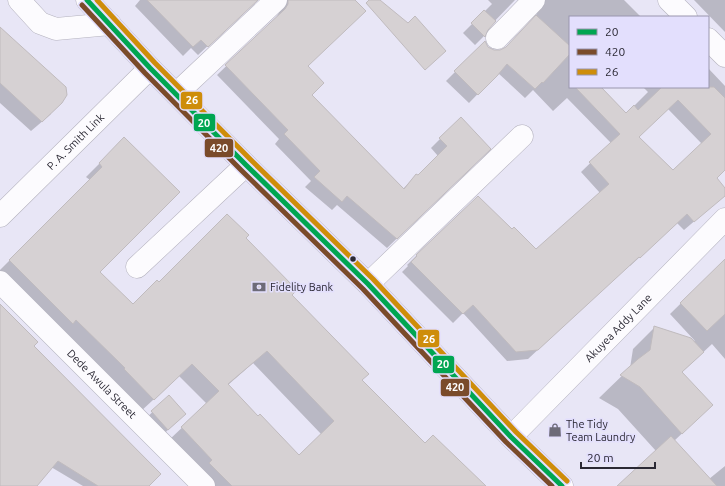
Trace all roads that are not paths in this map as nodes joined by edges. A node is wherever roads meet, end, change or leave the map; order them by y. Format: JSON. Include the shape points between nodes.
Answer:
{"nodes":[{"id":1,"x":18,"y":0,"type":"edge"},
{"id":2,"x":87,"y":0,"type":"edge"},
{"id":3,"x":276,"y":0,"type":"edge"},
{"id":4,"x":534,"y":0,"type":"edge"},
{"id":5,"x":669,"y":0,"type":"edge"},
{"id":6,"x":685,"y":16,"type":"edge"},
{"id":7,"x":110,"y":24,"type":"junction"},
{"id":8,"x":498,"y":38,"type":"dead end"},
{"id":9,"x":709,"y":40,"type":"edge"},
{"id":10,"x":725,"y":56,"type":"edge"},
{"id":11,"x":150,"y":68,"type":"junction"},
{"id":12,"x":176,"y":94,"type":"junction"},
{"id":13,"x":522,"y":136,"type":"dead end"},
{"id":14,"x":246,"y":165,"type":"junction"},
{"id":15,"x":0,"y":216,"type":"edge"},
{"id":16,"x":725,"y":219,"type":"edge"},
{"id":17,"x":137,"y":267,"type":"dead end"},
{"id":18,"x":0,"y":282,"type":"edge"},
{"id":19,"x":368,"y":284,"type":"junction"},
{"id":20,"x":511,"y":437,"type":"junction"},
{"id":21,"x":204,"y":486,"type":"edge"},
{"id":22,"x":562,"y":486,"type":"edge"}],
"edges":[{"from":1,"to":7,"type":"street","via":[[40,23],[56,29]]},
{"from":2,"to":7,"type":"street"},
{"from":3,"to":12,"type":"street"},
{"from":4,"to":8,"type":"street"},
{"from":5,"to":6,"type":"street"},
{"from":7,"to":11,"type":"street"},
{"from":9,"to":10,"type":"street"},
{"from":11,"to":12,"type":"street"},
{"from":11,"to":15,"type":"street","name":"P. A. Smith Link"},
{"from":12,"to":14,"type":"street"},
{"from":13,"to":19,"type":"street"},
{"from":14,"to":17,"type":"street"},
{"from":14,"to":19,"type":"street"},
{"from":16,"to":20,"type":"street","name":"Akuyea Addy Lane"},
{"from":18,"to":21,"type":"street","name":"Dede Awula Street"},
{"from":19,"to":20,"type":"street"},
{"from":20,"to":22,"type":"street"}]}
